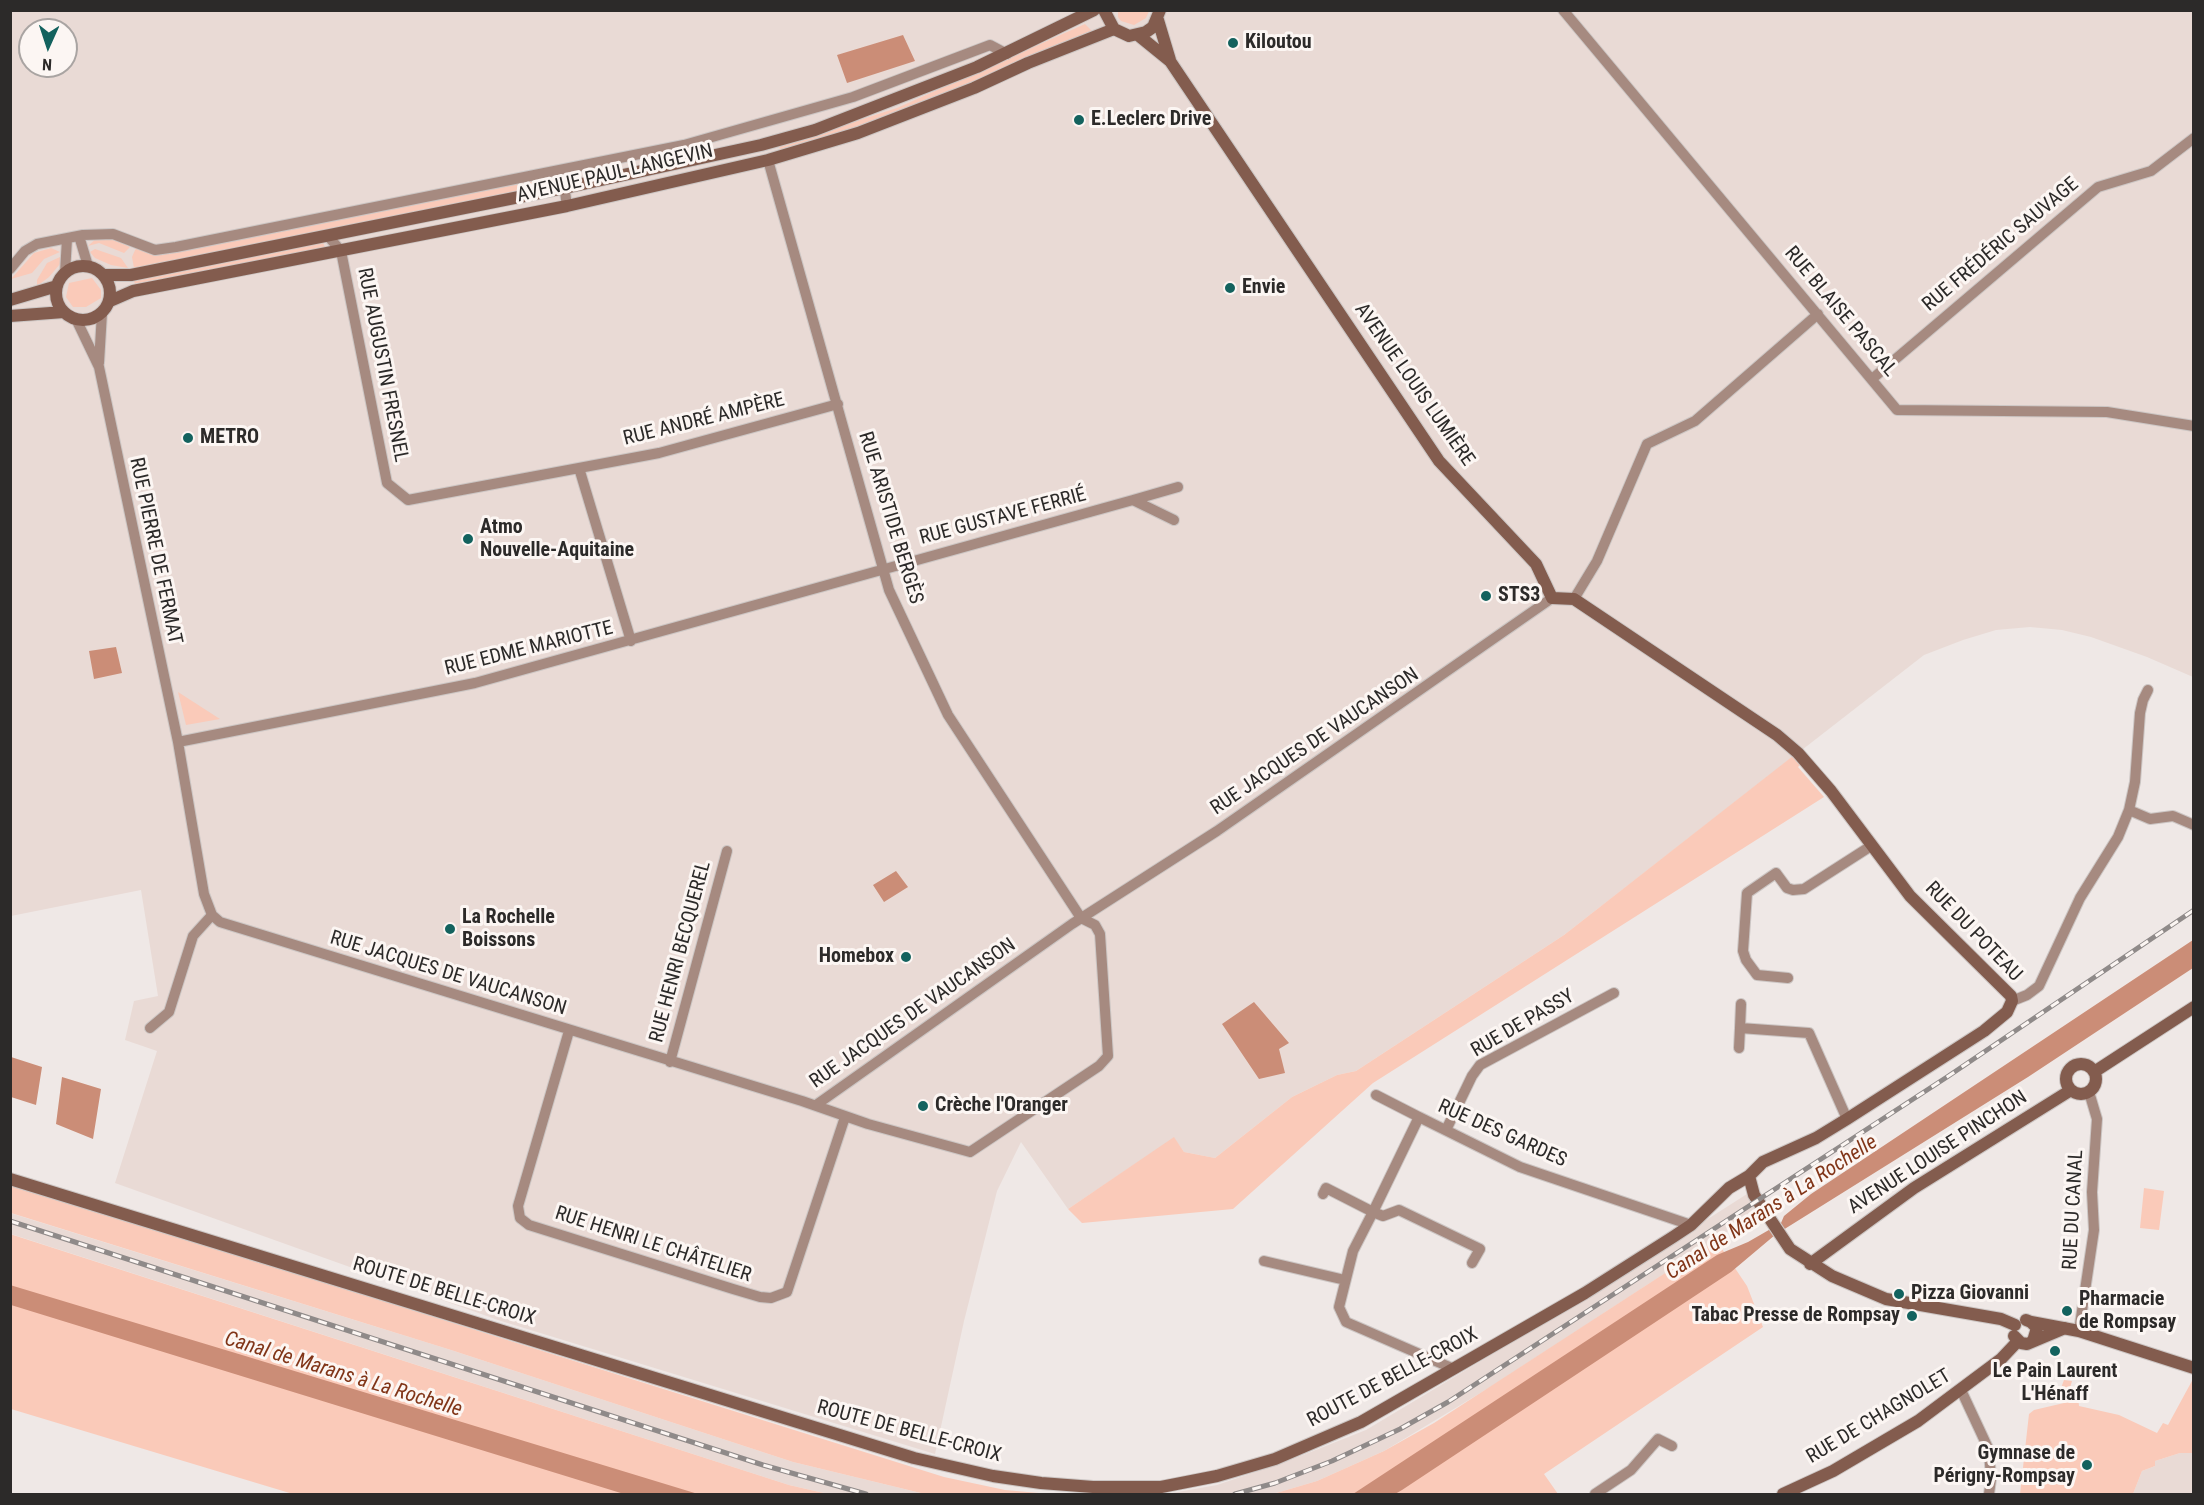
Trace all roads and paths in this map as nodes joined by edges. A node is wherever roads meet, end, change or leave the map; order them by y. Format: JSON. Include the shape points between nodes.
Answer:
{"nodes":[{"id":1,"x":1094,"y":10,"type":"edge"},
{"id":2,"x":1104,"y":10,"type":"edge"},
{"id":3,"x":1563,"y":10,"type":"edge"},
{"id":4,"x":1159,"y":15,"type":"edge"},
{"id":5,"x":1114,"y":29,"type":"junction"},
{"id":6,"x":1138,"y":35,"type":"junction"},
{"id":7,"x":1007,"y":54,"type":"junction"},
{"id":8,"x":1170,"y":62,"type":"junction"},
{"id":9,"x":2193,"y":138,"type":"edge"},
{"id":10,"x":768,"y":160,"type":"junction"},
{"id":11,"x":561,"y":171,"type":"junction"},
{"id":12,"x":564,"y":188,"type":"junction"},
{"id":13,"x":567,"y":206,"type":"junction"},
{"id":14,"x":79,"y":236,"type":"junction"},
{"id":15,"x":328,"y":236,"type":"junction"},
{"id":16,"x":67,"y":239,"type":"junction"},
{"id":17,"x":341,"y":251,"type":"junction"},
{"id":18,"x":88,"y":266,"type":"junction"},
{"id":19,"x":10,"y":268,"type":"edge"},
{"id":20,"x":65,"y":273,"type":"junction"},
{"id":21,"x":104,"y":275,"type":"junction"},
{"id":22,"x":57,"y":286,"type":"junction"},
{"id":23,"x":10,"y":300,"type":"edge"},
{"id":24,"x":110,"y":301,"type":"junction"},
{"id":25,"x":64,"y":312,"type":"junction"},
{"id":26,"x":102,"y":313,"type":"junction"},
{"id":27,"x":1818,"y":314,"type":"junction"},
{"id":28,"x":10,"y":316,"type":"edge"},
{"id":29,"x":76,"y":320,"type":"junction"},
{"id":30,"x":99,"y":367,"type":"junction"},
{"id":31,"x":1872,"y":379,"type":"junction"},
{"id":32,"x":838,"y":404,"type":"junction"},
{"id":33,"x":2193,"y":426,"type":"edge"},
{"id":34,"x":579,"y":468,"type":"junction"},
{"id":35,"x":1178,"y":487,"type":"dead end"},
{"id":36,"x":1133,"y":500,"type":"junction"},
{"id":37,"x":1174,"y":520,"type":"dead end"},
{"id":38,"x":883,"y":569,"type":"junction"},
{"id":39,"x":1552,"y":598,"type":"junction"},
{"id":40,"x":1574,"y":599,"type":"junction"},
{"id":41,"x":630,"y":641,"type":"junction"},
{"id":42,"x":2148,"y":690,"type":"dead end"},
{"id":43,"x":177,"y":742,"type":"junction"},
{"id":44,"x":2129,"y":810,"type":"junction"},
{"id":45,"x":2193,"y":825,"type":"edge"},
{"id":46,"x":1871,"y":846,"type":"junction"},
{"id":47,"x":727,"y":851,"type":"dead end"},
{"id":48,"x":212,"y":915,"type":"junction"},
{"id":49,"x":1081,"y":918,"type":"junction"},
{"id":50,"x":1788,"y":978,"type":"dead end"},
{"id":51,"x":1614,"y":993,"type":"dead end"},
{"id":52,"x":2012,"y":1001,"type":"junction"},
{"id":53,"x":1741,"y":1004,"type":"dead end"},
{"id":54,"x":2193,"y":1007,"type":"edge"},
{"id":55,"x":150,"y":1028,"type":"dead end"},
{"id":56,"x":1740,"y":1028,"type":"junction"},
{"id":57,"x":569,"y":1030,"type":"junction"},
{"id":58,"x":1739,"y":1048,"type":"dead end"},
{"id":59,"x":670,"y":1062,"type":"junction"},
{"id":60,"x":2094,"y":1072,"type":"junction"},
{"id":61,"x":2071,"y":1090,"type":"junction"},
{"id":62,"x":2089,"y":1092,"type":"junction"},
{"id":63,"x":1376,"y":1095,"type":"dead end"},
{"id":64,"x":816,"y":1105,"type":"junction"},
{"id":65,"x":845,"y":1117,"type":"junction"},
{"id":66,"x":1419,"y":1117,"type":"junction"},
{"id":67,"x":1847,"y":1119,"type":"junction"},
{"id":68,"x":1446,"y":1130,"type":"junction"},
{"id":69,"x":1749,"y":1176,"type":"junction"},
{"id":70,"x":10,"y":1179,"type":"edge"},
{"id":71,"x":1323,"y":1194,"type":"dead end"},
{"id":72,"x":1373,"y":1212,"type":"junction"},
{"id":73,"x":1691,"y":1225,"type":"junction"},
{"id":74,"x":1829,"y":1252,"type":"junction"},
{"id":75,"x":1264,"y":1261,"type":"dead end"},
{"id":76,"x":1472,"y":1263,"type":"dead end"},
{"id":77,"x":1810,"y":1264,"type":"junction"},
{"id":78,"x":1832,"y":1276,"type":"junction"},
{"id":79,"x":1345,"y":1280,"type":"junction"},
{"id":80,"x":2031,"y":1322,"type":"junction"},
{"id":81,"x":2015,"y":1326,"type":"junction"},
{"id":82,"x":2066,"y":1328,"type":"junction"},
{"id":83,"x":2079,"y":1331,"type":"junction"},
{"id":84,"x":2018,"y":1341,"type":"junction"},
{"id":85,"x":2033,"y":1341,"type":"junction"},
{"id":86,"x":2193,"y":1368,"type":"edge"},
{"id":87,"x":1454,"y":1369,"type":"junction"},
{"id":88,"x":1961,"y":1390,"type":"junction"},
{"id":89,"x":1672,"y":1446,"type":"dead end"},
{"id":90,"x":1595,"y":1494,"type":"edge"},
{"id":91,"x":1783,"y":1494,"type":"edge"},
{"id":92,"x":1989,"y":1494,"type":"edge"}],
"edges":[{"from":1,"to":7,"type":"street","name":"AVENUE PAUL LANGEVIN"},
{"from":2,"to":5,"type":"street"},
{"from":3,"to":27,"type":"street","name":"RUE BLAISE PASCAL"},
{"from":4,"to":6,"type":"street","via":[[1146,32]]},
{"from":4,"to":8,"type":"street","name":"AVENUE LOUIS LUMIÈRE"},
{"from":5,"to":6,"type":"street","via":[[1129,36]]},
{"from":5,"to":10,"type":"street","name":"AVENUE PAUL LANGEVIN","via":[[868,129]]},
{"from":6,"to":8,"type":"street","name":"AVENUE LOUIS LUMIÈRE"},
{"from":7,"to":11,"type":"street","via":[[990,45],[853,97],[752,128]]},
{"from":7,"to":12,"type":"street","name":"AVENUE PAUL LANGEVIN","via":[[815,130]]},
{"from":8,"to":39,"type":"street","name":"AVENUE LOUIS LUMIÈRE","via":[[1439,460],[1536,564]]},
{"from":9,"to":31,"type":"street","name":"RUE FRÉDÉRIC SAUVAGE","via":[[2151,171],[2098,187]]},
{"from":10,"to":13,"type":"street","name":"AVENUE PAUL LANGEVIN"},
{"from":10,"to":32,"type":"street","name":"RUE ARISTIDE BERGÈS"},
{"from":11,"to":12,"type":"street"},
{"from":11,"to":14,"type":"street","via":[[155,250],[113,234]]},
{"from":12,"to":13,"type":"street"},
{"from":12,"to":15,"type":"street","name":"AVENUE PAUL LANGEVIN"},
{"from":13,"to":17,"type":"street","name":"AVENUE PAUL LANGEVIN"},
{"from":14,"to":16,"type":"street"},
{"from":14,"to":18,"type":"street"},
{"from":15,"to":17,"type":"street","name":"RUE AUGUSTIN FRESNEL"},
{"from":15,"to":21,"type":"street","name":"AVENUE PAUL LANGEVIN","via":[[131,275]]},
{"from":16,"to":19,"type":"street","via":[[37,244]]},
{"from":16,"to":20,"type":"street"},
{"from":17,"to":24,"type":"street","name":"AVENUE PAUL LANGEVIN","via":[[133,291]]},
{"from":17,"to":34,"type":"street","name":"RUE AUGUSTIN FRESNEL","via":[[387,483],[408,500]]},
{"from":18,"to":20,"type":"street"},
{"from":18,"to":21,"type":"street"},
{"from":20,"to":22,"type":"street"},
{"from":21,"to":24,"type":"street","via":[[109,283]]},
{"from":22,"to":23,"type":"street"},
{"from":22,"to":25,"type":"street","via":[[56,296]]},
{"from":24,"to":26,"type":"street"},
{"from":25,"to":28,"type":"street"},
{"from":25,"to":29,"type":"street"},
{"from":26,"to":29,"type":"street","via":[[90,320]]},
{"from":26,"to":30,"type":"street","name":"RUE PIERRE DE FERMAT"},
{"from":27,"to":31,"type":"street","name":"RUE BLAISE PASCAL"},
{"from":27,"to":40,"type":"street","via":[[1695,421],[1647,444],[1597,561]]},
{"from":29,"to":30,"type":"street","name":"RUE PIERRE DE FERMAT"},
{"from":30,"to":43,"type":"street","name":"RUE PIERRE DE FERMAT"},
{"from":31,"to":33,"type":"street","name":"RUE BLAISE PASCAL","via":[[1897,410],[2107,412]]},
{"from":32,"to":34,"type":"street","name":"RUE ANDRÉ AMPÈRE","via":[[659,453]]},
{"from":32,"to":38,"type":"street","name":"RUE ARISTIDE BERGÈS"},
{"from":34,"to":41,"type":"street"},
{"from":35,"to":36,"type":"street","name":"RUE GUSTAVE FERRIÉ"},
{"from":36,"to":37,"type":"street"},
{"from":36,"to":38,"type":"street","name":"RUE GUSTAVE FERRIÉ"},
{"from":38,"to":41,"type":"street","name":"RUE EDME MARIOTTE"},
{"from":38,"to":49,"type":"street","name":"RUE ARISTIDE BERGÈS","via":[[921,662],[948,715]]},
{"from":39,"to":40,"type":"street"},
{"from":39,"to":49,"type":"street","name":"RUE JACQUES DE VAUCANSON","via":[[1217,831]]},
{"from":40,"to":46,"type":"street","name":"RUE DU POTEAU","via":[[1777,735],[1831,791]]},
{"from":41,"to":43,"type":"street","name":"RUE EDME MARIOTTE","via":[[475,684]]},
{"from":42,"to":44,"type":"street","via":[[2142,700]]},
{"from":43,"to":48,"type":"street","via":[[204,894]]},
{"from":44,"to":45,"type":"street","via":[[2150,819],[2173,816]]},
{"from":44,"to":52,"type":"street","via":[[2118,837],[2068,920],[2039,986]]},
{"from":46,"to":50,"type":"street","via":[[1804,889],[1786,888],[1776,873],[1747,893],[1743,951],[1746,960],[1758,975]]},
{"from":46,"to":52,"type":"street","name":"RUE DU POTEAU","via":[[1910,896],[2006,990]]},
{"from":47,"to":59,"type":"street","name":"RUE HENRI BECQUEREL"},
{"from":48,"to":55,"type":"street","via":[[193,936],[169,1012]]},
{"from":48,"to":57,"type":"street","name":"RUE JACQUES DE VAUCANSON","via":[[220,922]]},
{"from":49,"to":64,"type":"street","name":"RUE JACQUES DE VAUCANSON"},
{"from":49,"to":65,"type":"street","name":"RUE ARISTIDE BERGÈS","via":[[1095,925],[1100,934],[1108,1049],[1105,1062],[970,1152]]},
{"from":51,"to":68,"type":"street","name":"RUE DE PASSY","via":[[1480,1065]]},
{"from":52,"to":67,"type":"street","name":"RUE DU POTEAU","via":[[2007,1012],[1990,1026]]},
{"from":53,"to":56,"type":"street"},
{"from":54,"to":60,"type":"street"},
{"from":56,"to":58,"type":"street"},
{"from":56,"to":67,"type":"street","via":[[1809,1033]]},
{"from":57,"to":59,"type":"street","name":"RUE JACQUES DE VAUCANSON"},
{"from":57,"to":65,"type":"street","name":"RUE HENRI LE CHÂTELIER","via":[[518,1206],[520,1218],[733,1289],[771,1298],[788,1292]]},
{"from":59,"to":64,"type":"street","name":"RUE JACQUES DE VAUCANSON"},
{"from":60,"to":61,"type":"street","via":[[2087,1066],[2073,1067],[2067,1076]]},
{"from":60,"to":62,"type":"street","via":[[2096,1081]]},
{"from":61,"to":62,"type":"street"},
{"from":61,"to":74,"type":"street","name":"AVENUE LOUISE PINCHON","via":[[1914,1188]]},
{"from":62,"to":83,"type":"street","name":"RUE DU CANAL","via":[[2097,1119],[2092,1192],[2094,1230]]},
{"from":63,"to":66,"type":"street"},
{"from":64,"to":65,"type":"street"},
{"from":66,"to":68,"type":"street","name":"RUE DES GARDES"},
{"from":66,"to":72,"type":"street","name":"RUE DES GARDES"},
{"from":67,"to":69,"type":"street","name":"RUE DU POTEAU","via":[[1763,1162]]},
{"from":68,"to":73,"type":"street","name":"RUE DES GARDES","via":[[1520,1167]]},
{"from":69,"to":73,"type":"street","name":"ROUTE DE BELLE-CROIX","via":[[1729,1188]]},
{"from":69,"to":77,"type":"street","via":[[1754,1195],[1787,1245]]},
{"from":70,"to":87,"type":"street","name":"ROUTE DE BELLE-CROIX","via":[[914,1458],[1041,1483],[1161,1487],[1217,1476],[1275,1459],[1352,1427]]},
{"from":71,"to":72,"type":"street","via":[[1326,1188]]},
{"from":72,"to":76,"type":"street","via":[[1383,1216],[1399,1210],[1480,1249]]},
{"from":72,"to":79,"type":"street","name":"RUE DES GARDES","via":[[1353,1251]]},
{"from":73,"to":87,"type":"street","name":"ROUTE DE BELLE-CROIX"},
{"from":74,"to":77,"type":"street","name":"AVENUE LOUISE PINCHON"},
{"from":74,"to":78,"type":"street"},
{"from":75,"to":79,"type":"street"},
{"from":77,"to":78,"type":"street"},
{"from":78,"to":81,"type":"street","via":[[1886,1299],[2001,1319]]},
{"from":79,"to":87,"type":"street","name":"RUE DES GARDES","via":[[1339,1307],[1346,1322]]},
{"from":80,"to":81,"type":"street","via":[[2022,1320]]},
{"from":80,"to":82,"type":"street"},
{"from":80,"to":85,"type":"street","via":[[2037,1328]]},
{"from":81,"to":84,"type":"street","via":[[2013,1334]]},
{"from":82,"to":83,"type":"street"},
{"from":82,"to":85,"type":"street"},
{"from":83,"to":86,"type":"street"},
{"from":84,"to":85,"type":"street"},
{"from":84,"to":88,"type":"street","name":"RUE DE CHAGNOLET"},
{"from":88,"to":91,"type":"street","name":"RUE DE CHAGNOLET","via":[[1878,1445]]},
{"from":88,"to":92,"type":"street","via":[[1989,1450]]},
{"from":89,"to":90,"type":"street","via":[[1658,1439],[1631,1470]]}]}
